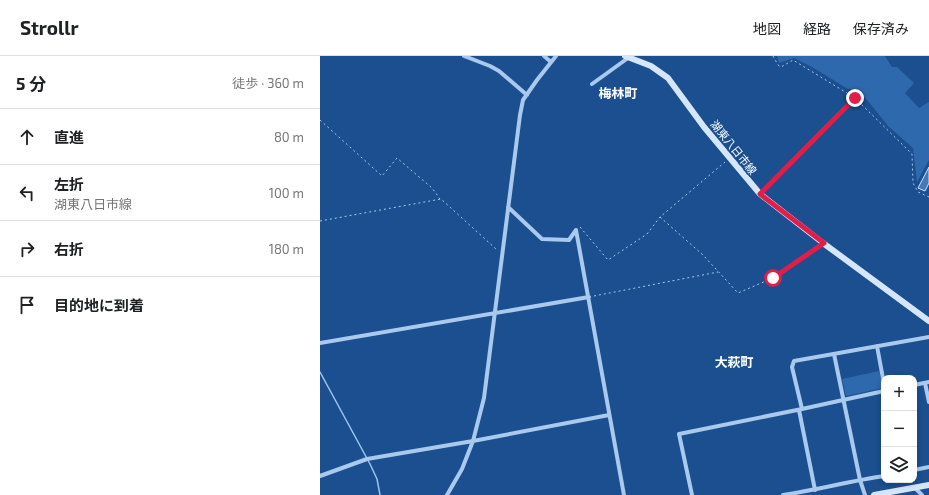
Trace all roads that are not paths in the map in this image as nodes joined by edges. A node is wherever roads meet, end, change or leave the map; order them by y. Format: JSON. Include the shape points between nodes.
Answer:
{"nodes":[{"id":1,"x":465,"y":56,"type":"edge"},
{"id":2,"x":544,"y":56,"type":"edge"},
{"id":3,"x":556,"y":56,"type":"edge"},
{"id":4,"x":627,"y":57,"type":"edge"},
{"id":5,"x":552,"y":62,"type":"junction"},
{"id":6,"x":592,"y":84,"type":"dead end"},
{"id":7,"x":527,"y":95,"type":"junction"},
{"id":8,"x":508,"y":207,"type":"junction"},
{"id":9,"x":588,"y":296,"type":"junction"},
{"id":10,"x":495,"y":314,"type":"junction"},
{"id":11,"x":929,"y":320,"type":"edge"},
{"id":12,"x":929,"y":337,"type":"edge"},
{"id":13,"x":320,"y":343,"type":"edge"},
{"id":14,"x":877,"y":346,"type":"junction"},
{"id":15,"x":834,"y":354,"type":"junction"},
{"id":16,"x":882,"y":375,"type":"edge"},
{"id":17,"x":927,"y":382,"type":"edge"},
{"id":18,"x":917,"y":384,"type":"edge"},
{"id":19,"x":881,"y":392,"type":"edge"},
{"id":20,"x":843,"y":400,"type":"junction"},
{"id":21,"x":929,"y":402,"type":"edge"},
{"id":22,"x":800,"y":410,"type":"junction"},
{"id":23,"x":609,"y":415,"type":"junction"},
{"id":24,"x":473,"y":441,"type":"junction"},
{"id":25,"x":929,"y":467,"type":"edge"},
{"id":26,"x":917,"y":469,"type":"edge"},
{"id":27,"x":320,"y":476,"type":"edge"},
{"id":28,"x":881,"y":476,"type":"edge"},
{"id":29,"x":860,"y":480,"type":"junction"},
{"id":30,"x":929,"y":485,"type":"edge"},
{"id":31,"x":915,"y":488,"type":"junction"},
{"id":32,"x":815,"y":490,"type":"junction"},
{"id":33,"x":447,"y":495,"type":"edge"},
{"id":34,"x":624,"y":495,"type":"edge"},
{"id":35,"x":692,"y":495,"type":"edge"},
{"id":36,"x":783,"y":495,"type":"edge"},
{"id":37,"x":865,"y":495,"type":"edge"},
{"id":38,"x":874,"y":495,"type":"edge"},
{"id":39,"x":922,"y":495,"type":"edge"}],
"edges":[{"from":1,"to":7,"type":"street","via":[[500,71]]},
{"from":2,"to":5,"type":"street"},
{"from":3,"to":5,"type":"street"},
{"from":4,"to":6,"type":"street"},
{"from":4,"to":11,"type":"main road","name":"湖東八日市線","via":[[651,66],[668,78],[760,194]]},
{"from":5,"to":7,"type":"street"},
{"from":7,"to":8,"type":"street","via":[[523,100],[520,115]]},
{"from":8,"to":9,"type":"street","via":[[542,240],[569,240],[576,230]]},
{"from":8,"to":10,"type":"street"},
{"from":9,"to":10,"type":"street"},
{"from":9,"to":23,"type":"street"},
{"from":10,"to":13,"type":"street"},
{"from":10,"to":24,"type":"street","via":[[484,398]]},
{"from":12,"to":14,"type":"street"},
{"from":14,"to":15,"type":"street"},
{"from":14,"to":16,"type":"street"},
{"from":15,"to":20,"type":"street"},
{"from":15,"to":22,"type":"street","via":[[794,361],[792,367]]},
{"from":17,"to":18,"type":"street"},
{"from":17,"to":21,"type":"street"},
{"from":19,"to":20,"type":"street"},
{"from":20,"to":22,"type":"street"},
{"from":20,"to":29,"type":"street"},
{"from":22,"to":32,"type":"street"},
{"from":22,"to":35,"type":"street","via":[[679,434]]},
{"from":23,"to":24,"type":"street"},
{"from":23,"to":34,"type":"street"},
{"from":24,"to":27,"type":"street","via":[[368,459]]},
{"from":24,"to":33,"type":"street"},
{"from":25,"to":26,"type":"street"},
{"from":28,"to":29,"type":"street"},
{"from":29,"to":32,"type":"street"},
{"from":29,"to":37,"type":"street"},
{"from":30,"to":31,"type":"main road"},
{"from":31,"to":38,"type":"main road"},
{"from":31,"to":39,"type":"street"},
{"from":32,"to":36,"type":"street"}]}
